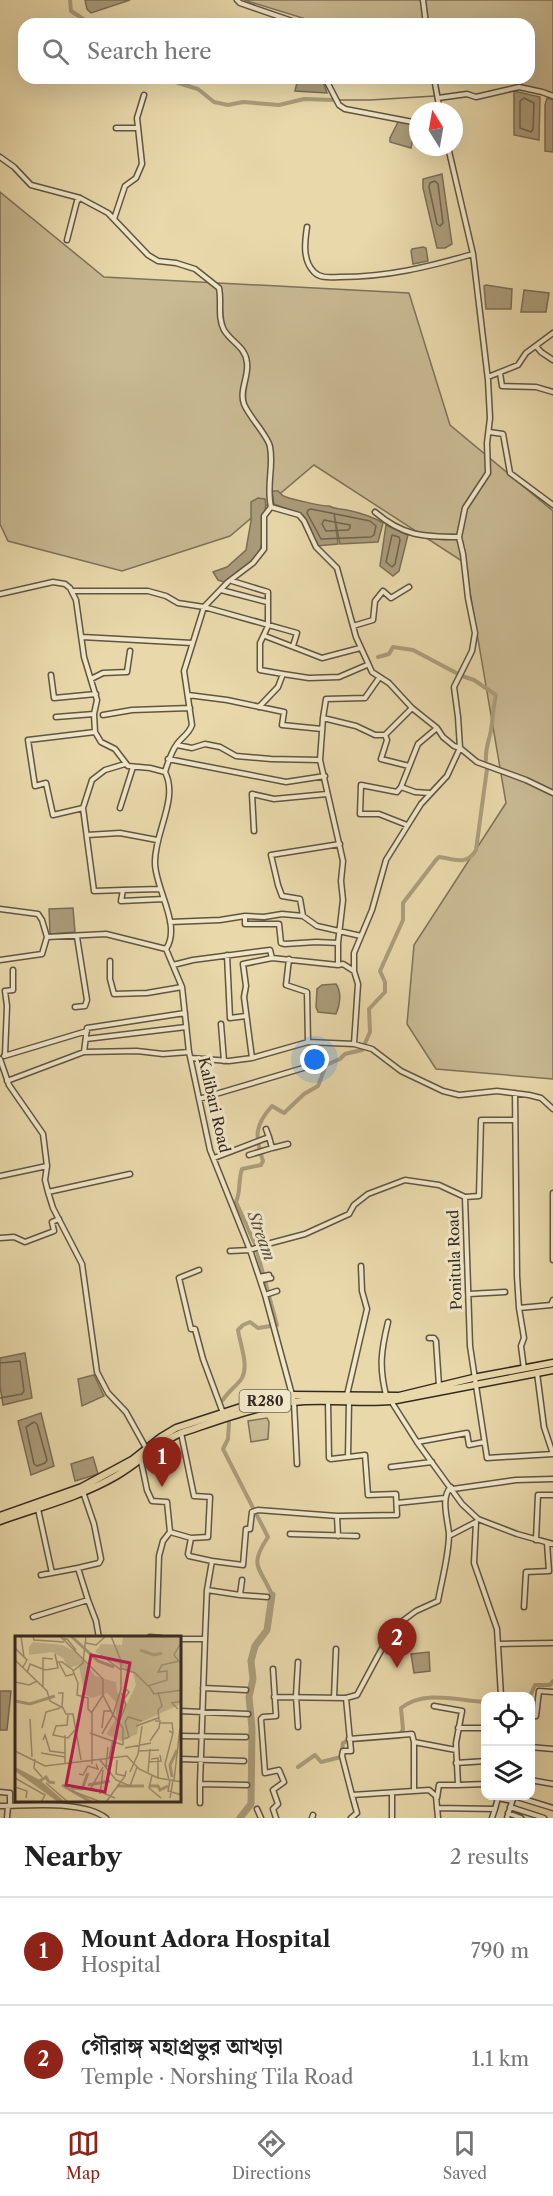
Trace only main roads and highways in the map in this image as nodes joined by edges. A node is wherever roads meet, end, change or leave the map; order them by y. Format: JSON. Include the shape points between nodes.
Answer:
{"nodes":[{"id":1,"x":553,"y":1363,"type":"edge"},
{"id":2,"x":553,"y":1370,"type":"edge"},
{"id":3,"x":348,"y":1398,"type":"junction"},
{"id":4,"x":293,"y":1399,"type":"junction"},
{"id":5,"x":389,"y":1399,"type":"junction"},
{"id":6,"x":181,"y":1430,"type":"junction"},
{"id":7,"x":0,"y":1516,"type":"edge"},
{"id":8,"x":0,"y":1521,"type":"edge"}],
"edges":[{"from":1,"to":5,"type":"main road","number":"R280"},
{"from":2,"to":5,"type":"main road","number":"R280"},
{"from":3,"to":4,"type":"main road","number":"R280"},
{"from":3,"to":4,"type":"main road","number":"R280"},
{"from":3,"to":5,"type":"main road","number":"R280"},
{"from":4,"to":6,"type":"main road","number":"R280"},
{"from":6,"to":7,"type":"main road","number":"R280","via":[[168,1432],[115,1471],[82,1487]]},
{"from":6,"to":8,"type":"main road","number":"R280","via":[[116,1476]]}]}
